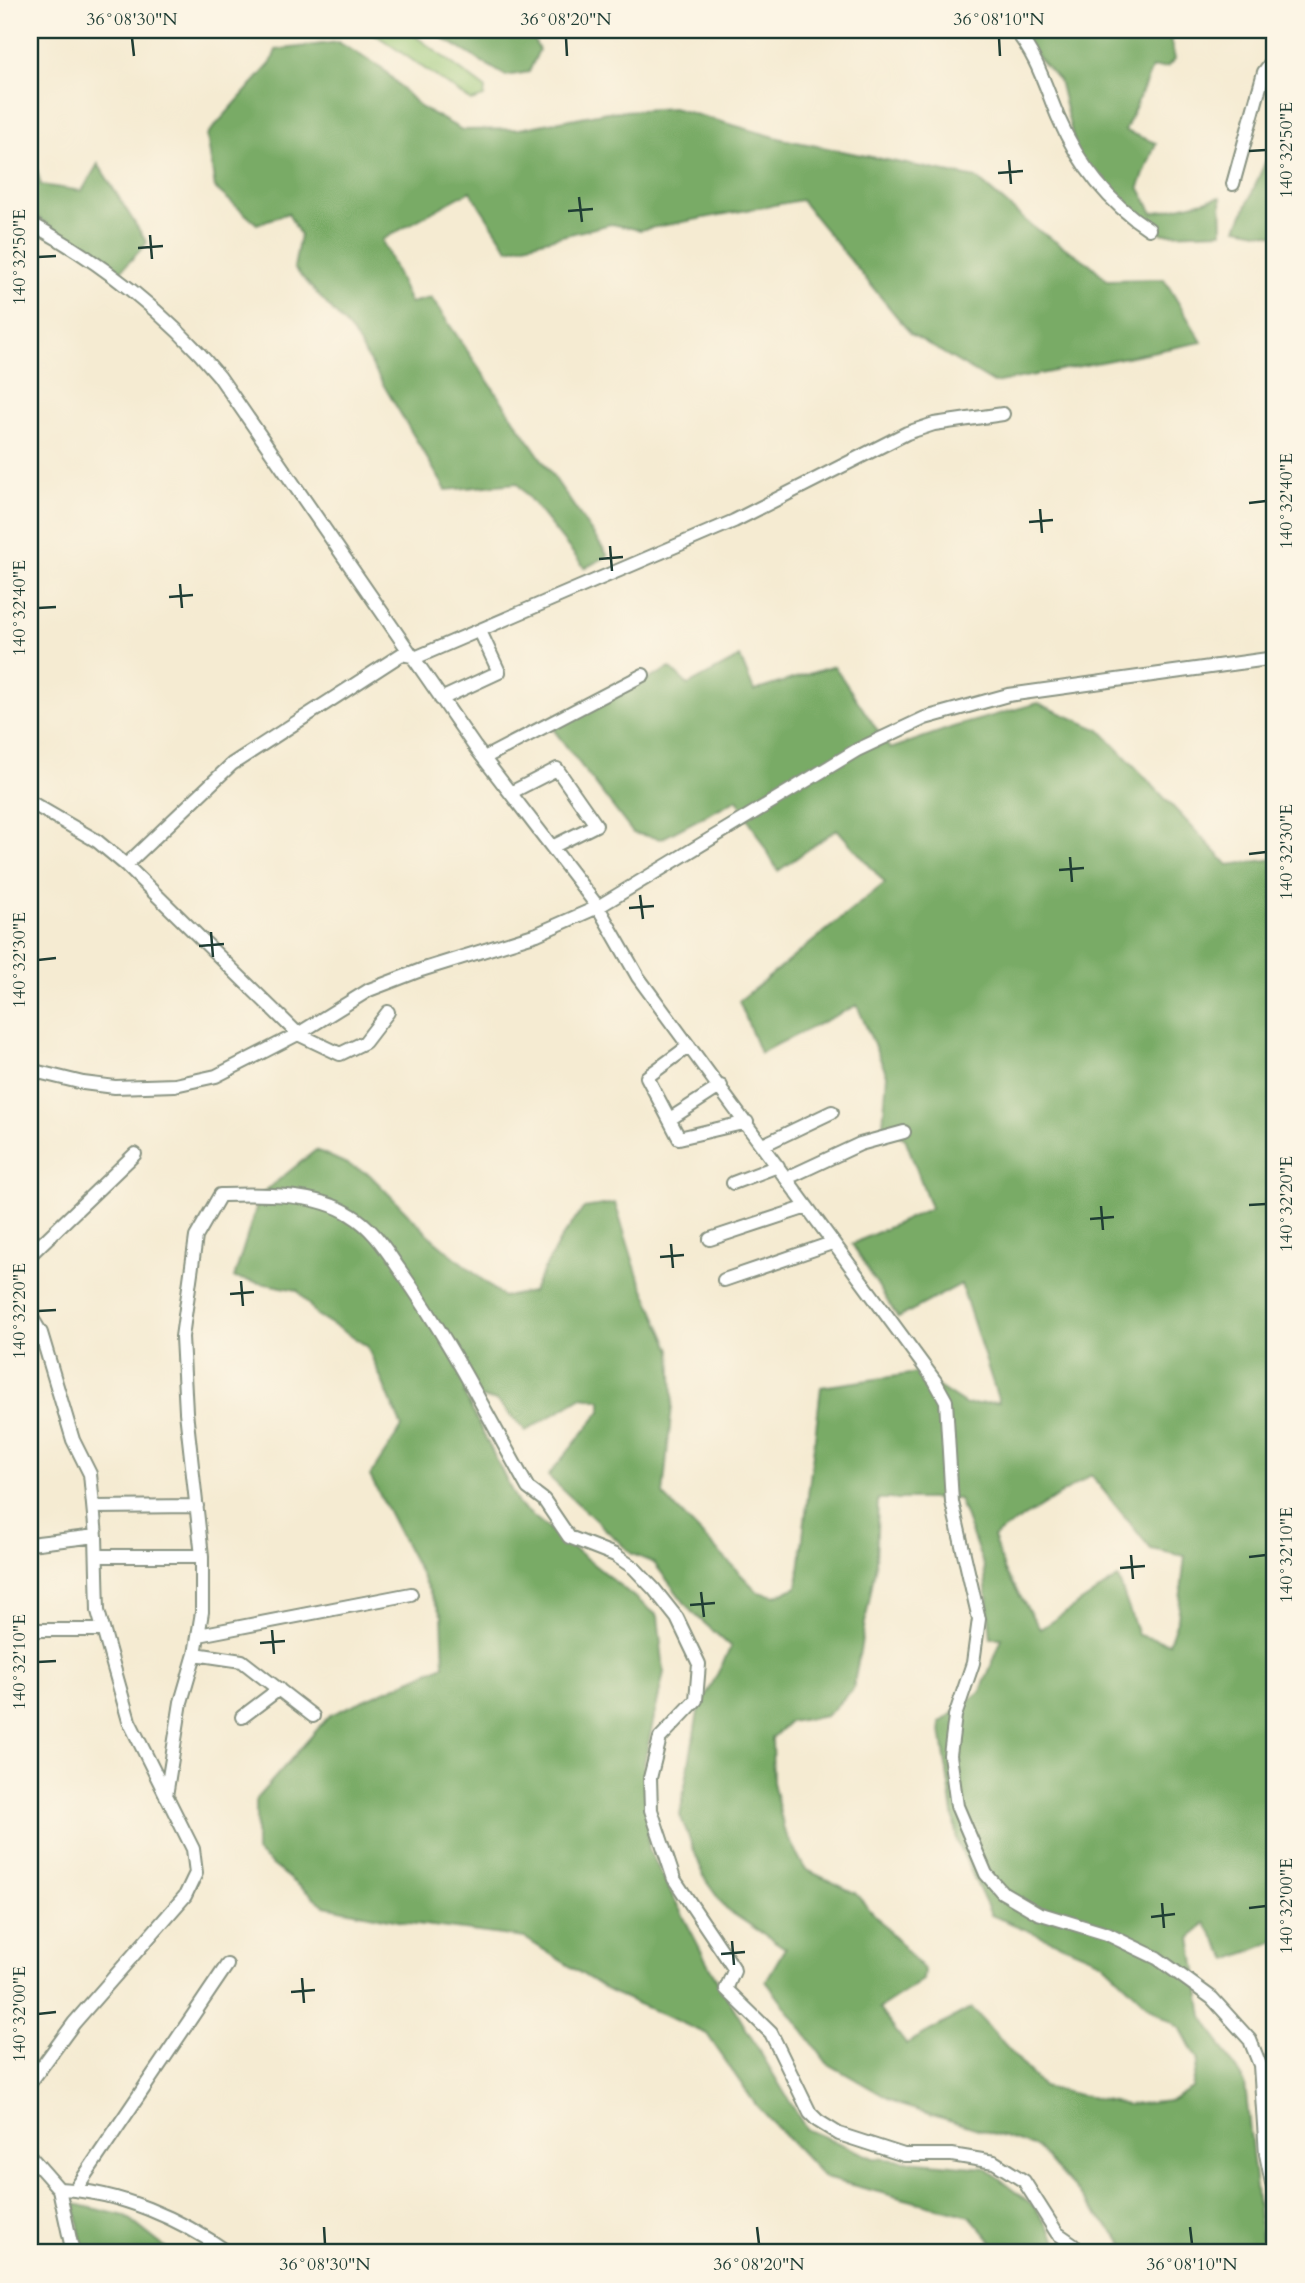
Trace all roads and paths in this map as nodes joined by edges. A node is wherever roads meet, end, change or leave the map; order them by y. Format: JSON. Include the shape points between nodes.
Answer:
{"nodes":[{"id":1,"x":1015,"y":30,"type":"edge"},
{"id":2,"x":1275,"y":57,"type":"edge"},
{"id":3,"x":1233,"y":184,"type":"dead end"},
{"id":4,"x":30,"y":223,"type":"edge"},
{"id":5,"x":1149,"y":229,"type":"dead end"},
{"id":6,"x":1003,"y":414,"type":"dead end"},
{"id":7,"x":480,"y":631,"type":"junction"},
{"id":8,"x":409,"y":653,"type":"junction"},
{"id":9,"x":1275,"y":658,"type":"edge"},
{"id":10,"x":643,"y":675,"type":"dead end"},
{"id":11,"x":441,"y":699,"type":"junction"},
{"id":12,"x":484,"y":758,"type":"junction"},
{"id":13,"x":512,"y":792,"type":"junction"},
{"id":14,"x":30,"y":802,"type":"edge"},
{"id":15,"x":554,"y":846,"type":"junction"},
{"id":16,"x":126,"y":865,"type":"junction"},
{"id":17,"x":598,"y":907,"type":"junction"},
{"id":18,"x":388,"y":1012,"type":"dead end"},
{"id":19,"x":299,"y":1034,"type":"junction"},
{"id":20,"x":689,"y":1046,"type":"junction"},
{"id":21,"x":30,"y":1070,"type":"edge"},
{"id":22,"x":721,"y":1086,"type":"junction"},
{"id":23,"x":832,"y":1111,"type":"dead end"},
{"id":24,"x":670,"y":1119,"type":"junction"},
{"id":25,"x":747,"y":1122,"type":"junction"},
{"id":26,"x":904,"y":1132,"type":"dead end"},
{"id":27,"x":763,"y":1145,"type":"junction"},
{"id":28,"x":135,"y":1154,"type":"dead end"},
{"id":29,"x":778,"y":1166,"type":"junction"},
{"id":30,"x":787,"y":1178,"type":"junction"},
{"id":31,"x":733,"y":1183,"type":"dead end"},
{"id":32,"x":807,"y":1207,"type":"junction"},
{"id":33,"x":710,"y":1239,"type":"dead end"},
{"id":34,"x":832,"y":1243,"type":"junction"},
{"id":35,"x":30,"y":1255,"type":"edge"},
{"id":36,"x":724,"y":1280,"type":"dead end"},
{"id":37,"x":30,"y":1315,"type":"edge"},
{"id":38,"x":197,"y":1506,"type":"junction"},
{"id":39,"x":94,"y":1507,"type":"junction"},
{"id":40,"x":96,"y":1536,"type":"junction"},
{"id":41,"x":30,"y":1544,"type":"edge"},
{"id":42,"x":97,"y":1556,"type":"junction"},
{"id":43,"x":202,"y":1556,"type":"junction"},
{"id":44,"x":411,"y":1594,"type":"dead end"},
{"id":45,"x":30,"y":1630,"type":"edge"},
{"id":46,"x":103,"y":1630,"type":"junction"},
{"id":47,"x":199,"y":1635,"type":"junction"},
{"id":48,"x":195,"y":1654,"type":"junction"},
{"id":49,"x":279,"y":1689,"type":"junction"},
{"id":50,"x":313,"y":1716,"type":"dead end"},
{"id":51,"x":242,"y":1717,"type":"dead end"},
{"id":52,"x":166,"y":1796,"type":"junction"},
{"id":53,"x":227,"y":1965,"type":"dead end"},
{"id":54,"x":30,"y":2082,"type":"edge"},
{"id":55,"x":30,"y":2156,"type":"edge"},
{"id":56,"x":59,"y":2189,"type":"junction"},
{"id":57,"x":75,"y":2190,"type":"junction"},
{"id":58,"x":1275,"y":2198,"type":"edge"},
{"id":59,"x":73,"y":2253,"type":"edge"},
{"id":60,"x":229,"y":2253,"type":"edge"},
{"id":61,"x":1079,"y":2253,"type":"edge"}],
"edges":[{"from":1,"to":5,"type":"street","via":[[1038,65],[1071,144],[1090,176],[1127,215]]},
{"from":2,"to":3,"type":"street","via":[[1264,72]]},
{"from":4,"to":8,"type":"street","via":[[138,297],[202,356]]},
{"from":6,"to":7,"type":"street","via":[[934,424],[907,433],[734,521]]},
{"from":7,"to":8,"type":"street","via":[[417,657]]},
{"from":7,"to":11,"type":"street","via":[[499,672]]},
{"from":8,"to":11,"type":"street"},
{"from":8,"to":16,"type":"street","via":[[232,764]]},
{"from":9,"to":17,"type":"street","via":[[1008,695],[925,718],[857,750]]},
{"from":10,"to":12,"type":"street"},
{"from":11,"to":12,"type":"street"},
{"from":12,"to":13,"type":"street"},
{"from":13,"to":15,"type":"street"},
{"from":13,"to":15,"type":"street","via":[[557,769],[596,825]]},
{"from":14,"to":16,"type":"street","via":[[97,841]]},
{"from":15,"to":17,"type":"street"},
{"from":16,"to":19,"type":"street"},
{"from":17,"to":19,"type":"street","via":[[537,934],[369,990]]},
{"from":17,"to":20,"type":"street","via":[[638,978]]},
{"from":18,"to":19,"type":"street","via":[[365,1042],[340,1054]]},
{"from":19,"to":21,"type":"street","via":[[234,1069],[175,1085],[115,1087]]},
{"from":20,"to":22,"type":"street"},
{"from":20,"to":24,"type":"street","via":[[646,1077]]},
{"from":22,"to":24,"type":"street"},
{"from":22,"to":25,"type":"street"},
{"from":23,"to":27,"type":"street"},
{"from":24,"to":25,"type":"street","via":[[679,1138]]},
{"from":25,"to":27,"type":"street"},
{"from":26,"to":30,"type":"street","via":[[860,1144]]},
{"from":27,"to":29,"type":"street"},
{"from":28,"to":35,"type":"street"},
{"from":29,"to":30,"type":"street"},
{"from":29,"to":31,"type":"street"},
{"from":30,"to":32,"type":"street"},
{"from":32,"to":33,"type":"street"},
{"from":32,"to":34,"type":"street"},
{"from":34,"to":36,"type":"street"},
{"from":34,"to":58,"type":"street","via":[[946,1401],[952,1502],[979,1619],[973,1663],[955,1716],[952,1785],[986,1874],[1015,1902],[1107,1934],[1157,1958],[1212,1998],[1250,2040],[1261,2065],[1266,2154]]},
{"from":37,"to":39,"type":"street","via":[[41,1333],[73,1440],[90,1474]]},
{"from":38,"to":39,"type":"street"},
{"from":38,"to":43,"type":"street"},
{"from":38,"to":61,"type":"street","via":[[182,1337],[196,1237],[220,1195],[248,1194],[335,1206],[352,1215],[384,1246],[418,1296],[528,1488],[544,1500],[569,1537],[615,1555],[634,1568],[677,1618],[698,1664],[696,1700],[660,1738],[650,1778],[651,1810],[674,1879],[733,1967],[726,1989],[771,2033],[810,2113],[839,2134],[872,2147],[904,2155],[952,2155],[994,2162],[1024,2181],[1057,2233]]},
{"from":39,"to":40,"type":"street"},
{"from":40,"to":41,"type":"street"},
{"from":40,"to":42,"type":"street"},
{"from":42,"to":43,"type":"street"},
{"from":42,"to":46,"type":"street"},
{"from":43,"to":47,"type":"street"},
{"from":44,"to":47,"type":"street"},
{"from":45,"to":46,"type":"street"},
{"from":46,"to":52,"type":"street","via":[[129,1721]]},
{"from":47,"to":48,"type":"street"},
{"from":48,"to":49,"type":"street","via":[[242,1661]]},
{"from":48,"to":52,"type":"street","via":[[181,1702]]},
{"from":49,"to":50,"type":"street"},
{"from":49,"to":51,"type":"street"},
{"from":52,"to":54,"type":"street","via":[[197,1861],[192,1884]]},
{"from":53,"to":57,"type":"street"},
{"from":55,"to":56,"type":"street"},
{"from":56,"to":57,"type":"street"},
{"from":56,"to":59,"type":"street"},
{"from":57,"to":60,"type":"street","via":[[115,2198],[179,2222]]}]}
